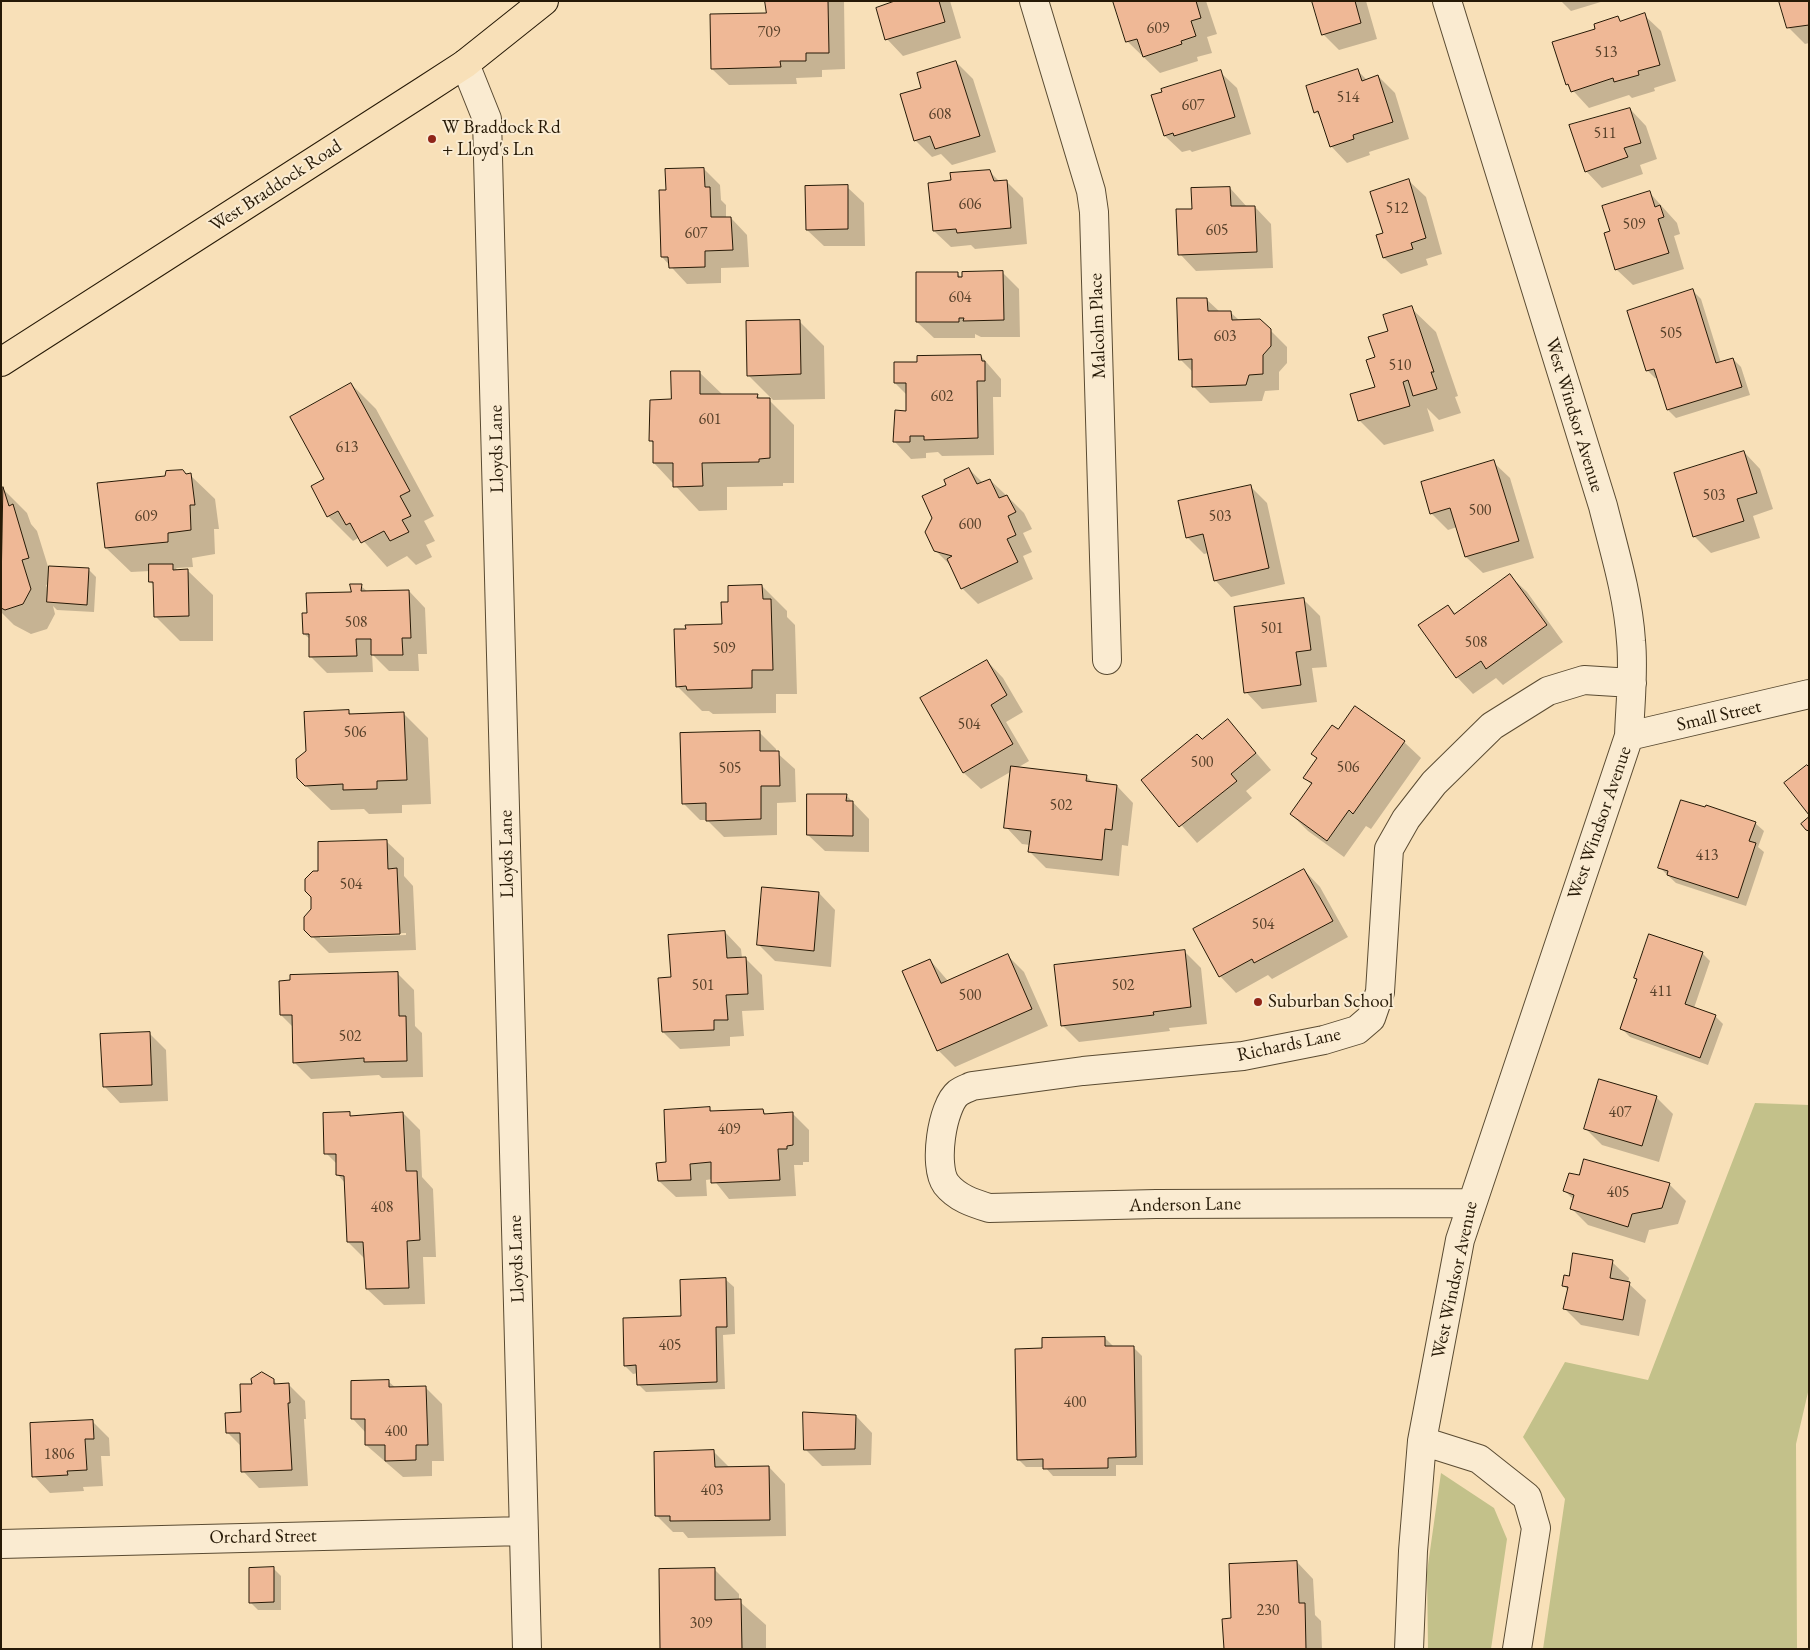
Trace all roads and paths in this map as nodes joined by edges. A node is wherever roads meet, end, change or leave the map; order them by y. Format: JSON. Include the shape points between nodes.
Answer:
{"nodes":[{"id":1,"x":544,"y":1,"type":"edge"},
{"id":2,"x":1034,"y":1,"type":"edge"},
{"id":3,"x":1447,"y":1,"type":"edge"},
{"id":4,"x":465,"y":64,"type":"junction"},
{"id":5,"x":1,"y":362,"type":"edge"},
{"id":6,"x":1107,"y":660,"type":"dead end"},
{"id":7,"x":1632,"y":682,"type":"junction"},
{"id":8,"x":1809,"y":694,"type":"edge"},
{"id":9,"x":1629,"y":736,"type":"junction"},
{"id":10,"x":939,"y":1146,"type":"joint"},
{"id":11,"x":1471,"y":1203,"type":"junction"},
{"id":12,"x":1422,"y":1442,"type":"junction"},
{"id":13,"x":524,"y":1531,"type":"junction"},
{"id":14,"x":1,"y":1544,"type":"edge"},
{"id":15,"x":527,"y":1649,"type":"edge"},
{"id":16,"x":1409,"y":1649,"type":"edge"},
{"id":17,"x":1517,"y":1649,"type":"edge"}],
"edges":[{"from":1,"to":4,"type":"main road","name":"West Braddock Road"},
{"from":2,"to":6,"type":"street","name":"Malcolm Place","via":[[1091,191],[1094,212]]},
{"from":3,"to":7,"type":"street","name":"West Windsor Avenue","via":[[1603,506],[1621,575],[1631,640]]},
{"from":4,"to":5,"type":"main road","name":"West Braddock Road"},
{"from":4,"to":13,"type":"street","name":"Lloyds Lane","via":[[487,119]]},
{"from":7,"to":9,"type":"street","name":"West Windsor Avenue"},
{"from":7,"to":10,"type":"street","name":"Richards Lane","via":[[1584,680],[1548,692],[1492,726],[1434,783],[1406,819],[1389,849],[1380,992],[1371,1018],[1357,1030],[1243,1056],[1083,1071],[972,1086],[957,1094]]},
{"from":8,"to":9,"type":"street","name":"Small Street"},
{"from":9,"to":11,"type":"street","name":"West Windsor Avenue"},
{"from":10,"to":11,"type":"street","name":"Anderson Lane","via":[[939,1160],[946,1183],[964,1200],[989,1208]]},
{"from":11,"to":12,"type":"street","name":"West Windsor Avenue","via":[[1460,1240]]},
{"from":12,"to":16,"type":"street","name":"West Windsor Avenue"},
{"from":12,"to":17,"type":"street","via":[[1479,1459],[1527,1497],[1536,1528]]},
{"from":13,"to":14,"type":"street","name":"Orchard Street"},
{"from":13,"to":15,"type":"street","name":"Lloyds Lane"}]}
